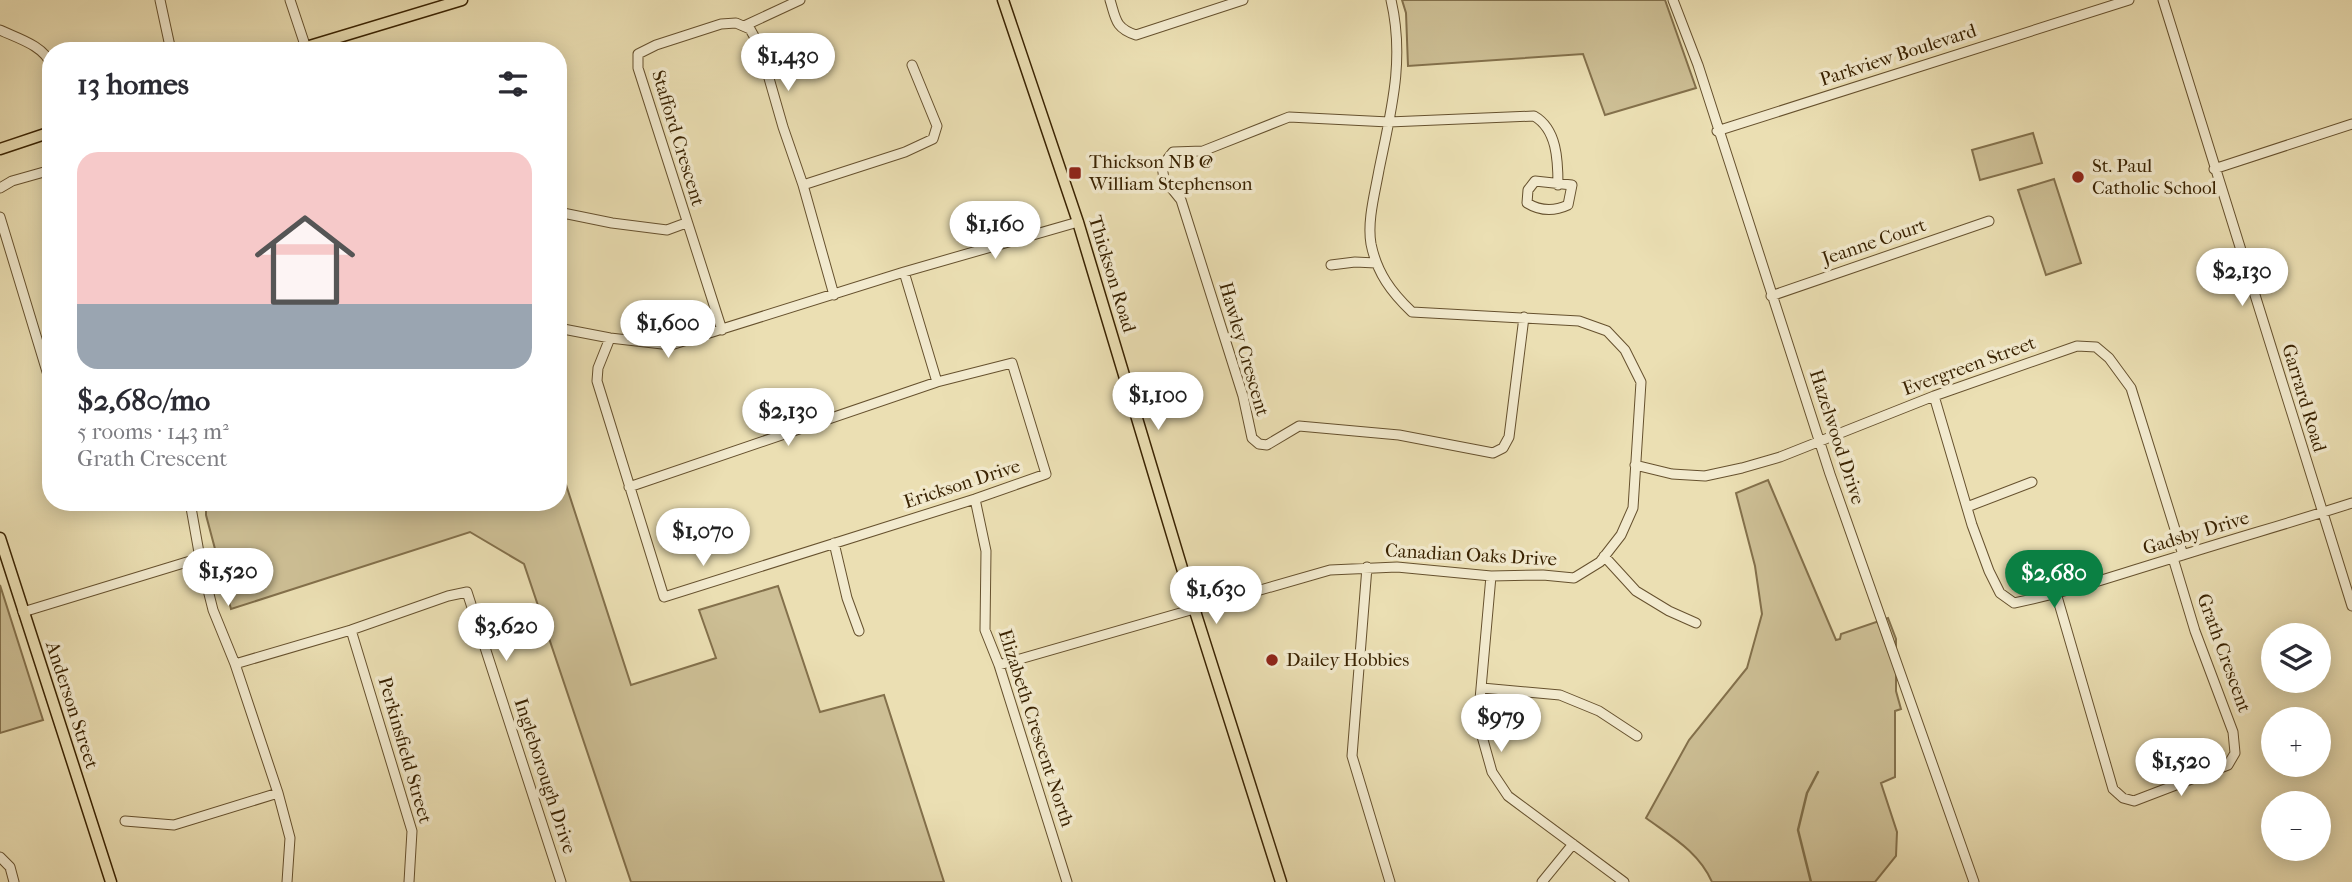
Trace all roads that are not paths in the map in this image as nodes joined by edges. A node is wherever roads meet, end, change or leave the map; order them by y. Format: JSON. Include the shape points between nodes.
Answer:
{"nodes":[{"id":1,"x":160,"y":0,"type":"edge"},
{"id":2,"x":290,"y":0,"type":"edge"},
{"id":3,"x":462,"y":0,"type":"edge"},
{"id":4,"x":800,"y":0,"type":"edge"},
{"id":5,"x":1003,"y":0,"type":"edge"},
{"id":6,"x":1110,"y":0,"type":"edge"},
{"id":7,"x":1243,"y":0,"type":"edge"},
{"id":8,"x":1391,"y":0,"type":"edge"},
{"id":9,"x":1673,"y":0,"type":"edge"},
{"id":10,"x":2129,"y":0,"type":"edge"},
{"id":11,"x":2163,"y":0,"type":"edge"},
{"id":12,"x":744,"y":26,"type":"junction"},
{"id":13,"x":0,"y":30,"type":"edge"},
{"id":14,"x":169,"y":42,"type":"edge"},
{"id":15,"x":304,"y":42,"type":"edge"},
{"id":16,"x":328,"y":42,"type":"edge"},
{"id":17,"x":42,"y":52,"type":"edge"},
{"id":18,"x":912,"y":65,"type":"dead end"},
{"id":19,"x":1389,"y":122,"type":"junction"},
{"id":20,"x":2352,"y":124,"type":"edge"},
{"id":21,"x":1717,"y":131,"type":"junction"},
{"id":22,"x":42,"y":135,"type":"edge"},
{"id":23,"x":0,"y":149,"type":"edge"},
{"id":24,"x":2214,"y":169,"type":"junction"},
{"id":25,"x":42,"y":173,"type":"edge"},
{"id":26,"x":803,"y":185,"type":"junction"},
{"id":27,"x":1558,"y":185,"type":"junction"},
{"id":28,"x":0,"y":188,"type":"edge"},
{"id":29,"x":567,"y":214,"type":"edge"},
{"id":30,"x":0,"y":217,"type":"edge"},
{"id":31,"x":1989,"y":221,"type":"dead end"},
{"id":32,"x":1078,"y":222,"type":"junction"},
{"id":33,"x":686,"y":223,"type":"junction"},
{"id":34,"x":1376,"y":263,"type":"junction"},
{"id":35,"x":1331,"y":265,"type":"dead end"},
{"id":36,"x":904,"y":272,"type":"junction"},
{"id":37,"x":834,"y":295,"type":"junction"},
{"id":38,"x":1771,"y":296,"type":"junction"},
{"id":39,"x":1524,"y":317,"type":"junction"},
{"id":40,"x":567,"y":330,"type":"edge"},
{"id":41,"x":722,"y":330,"type":"junction"},
{"id":42,"x":610,"y":338,"type":"junction"},
{"id":43,"x":42,"y":355,"type":"edge"},
{"id":44,"x":937,"y":382,"type":"junction"},
{"id":45,"x":1934,"y":396,"type":"junction"},
{"id":46,"x":1821,"y":442,"type":"junction"},
{"id":47,"x":1635,"y":465,"type":"junction"},
{"id":48,"x":2032,"y":482,"type":"dead end"},
{"id":49,"x":628,"y":486,"type":"junction"},
{"id":50,"x":975,"y":499,"type":"junction"},
{"id":51,"x":2352,"y":503,"type":"edge"},
{"id":52,"x":1967,"y":507,"type":"junction"},
{"id":53,"x":192,"y":511,"type":"edge"},
{"id":54,"x":2322,"y":513,"type":"junction"},
{"id":55,"x":0,"y":538,"type":"edge"},
{"id":56,"x":834,"y":543,"type":"junction"},
{"id":57,"x":2183,"y":555,"type":"junction"},
{"id":58,"x":1604,"y":556,"type":"junction"},
{"id":59,"x":200,"y":558,"type":"junction"},
{"id":60,"x":2173,"y":558,"type":"junction"},
{"id":61,"x":1367,"y":567,"type":"junction"},
{"id":62,"x":1491,"y":576,"type":"junction"},
{"id":63,"x":2056,"y":593,"type":"junction"},
{"id":64,"x":2352,"y":606,"type":"edge"},
{"id":65,"x":1194,"y":608,"type":"junction"},
{"id":66,"x":23,"y":612,"type":"junction"},
{"id":67,"x":1696,"y":623,"type":"dead end"},
{"id":68,"x":351,"y":630,"type":"junction"},
{"id":69,"x":859,"y":631,"type":"dead end"},
{"id":70,"x":235,"y":664,"type":"junction"},
{"id":71,"x":999,"y":665,"type":"junction"},
{"id":72,"x":1482,"y":688,"type":"junction"},
{"id":73,"x":1637,"y":736,"type":"dead end"},
{"id":74,"x":278,"y":793,"type":"junction"},
{"id":75,"x":125,"y":821,"type":"dead end"},
{"id":76,"x":1573,"y":844,"type":"junction"},
{"id":77,"x":0,"y":857,"type":"edge"},
{"id":78,"x":14,"y":882,"type":"edge"},
{"id":79,"x":111,"y":882,"type":"edge"},
{"id":80,"x":287,"y":882,"type":"edge"},
{"id":81,"x":409,"y":882,"type":"edge"},
{"id":82,"x":561,"y":882,"type":"edge"},
{"id":83,"x":1067,"y":882,"type":"edge"},
{"id":84,"x":1281,"y":882,"type":"edge"},
{"id":85,"x":1390,"y":882,"type":"edge"},
{"id":86,"x":1542,"y":882,"type":"edge"},
{"id":87,"x":1624,"y":882,"type":"edge"},
{"id":88,"x":1974,"y":882,"type":"edge"}],
"edges":[{"from":1,"to":14,"type":"street"},
{"from":2,"to":15,"type":"street"},
{"from":3,"to":16,"type":"main road"},
{"from":4,"to":12,"type":"street"},
{"from":5,"to":32,"type":"main road","name":"Thickson Road"},
{"from":6,"to":7,"type":"street","via":[[1118,26],[1136,35]]},
{"from":8,"to":19,"type":"street","name":"Canadian Oaks Drive","via":[[1398,42]]},
{"from":9,"to":21,"type":"street","name":"Hazelwood Drive"},
{"from":10,"to":21,"type":"street","name":"Parkview Boulevard"},
{"from":11,"to":24,"type":"street","name":"Garrard Road"},
{"from":12,"to":26,"type":"street","via":[[760,47]]},
{"from":12,"to":33,"type":"street","name":"Stafford Crescent","via":[[721,24],[638,54],[638,68]]},
{"from":13,"to":17,"type":"street"},
{"from":18,"to":26,"type":"street","via":[[937,126],[933,139]]},
{"from":19,"to":27,"type":"street","via":[[1534,116],[1543,121],[1558,153]]},
{"from":19,"to":34,"type":"street","name":"Canadian Oaks Drive","via":[[1373,202],[1370,242]]},
{"from":19,"to":39,"type":"street","name":"Hawley Crescent","via":[[1289,117],[1203,151],[1173,152],[1162,166],[1164,179],[1181,200],[1252,438],[1267,445],[1299,426],[1399,435],[1493,453],[1503,448],[1509,437]]},
{"from":20,"to":24,"type":"street"},
{"from":21,"to":38,"type":"street","name":"Hazelwood Drive"},
{"from":22,"to":23,"type":"main road"},
{"from":24,"to":54,"type":"street","name":"Garrard Road"},
{"from":25,"to":28,"type":"street"},
{"from":26,"to":37,"type":"street"},
{"from":27,"to":27,"type":"street","via":[[1535,180],[1527,203],[1557,211],[1568,205],[1572,186]]},
{"from":29,"to":33,"type":"street","via":[[667,230]]},
{"from":30,"to":43,"type":"street"},
{"from":31,"to":38,"type":"street","name":"Jeanne Court"},
{"from":32,"to":36,"type":"street"},
{"from":32,"to":65,"type":"main road","name":"Thickson Road"},
{"from":33,"to":41,"type":"street","name":"Stafford Crescent"},
{"from":34,"to":35,"type":"street"},
{"from":34,"to":39,"type":"street","name":"Canadian Oaks Drive","via":[[1394,295],[1412,312]]},
{"from":36,"to":37,"type":"street"},
{"from":36,"to":44,"type":"street"},
{"from":37,"to":41,"type":"street"},
{"from":38,"to":46,"type":"street","name":"Hazelwood Drive"},
{"from":39,"to":47,"type":"street","name":"Canadian Oaks Drive","via":[[1580,321],[1607,331],[1625,349],[1641,382]]},
{"from":40,"to":42,"type":"street"},
{"from":41,"to":42,"type":"street","via":[[671,345]]},
{"from":42,"to":49,"type":"street","name":"Erickson Drive","via":[[597,381]]},
{"from":44,"to":49,"type":"street","name":"Erickson Drive"},
{"from":44,"to":50,"type":"street","name":"Erickson Drive","via":[[1012,363],[1046,474]]},
{"from":45,"to":46,"type":"street","name":"Evergreen Street"},
{"from":45,"to":52,"type":"street","name":"Gadsby Drive"},
{"from":45,"to":57,"type":"street","name":"Evergreen Street","via":[[2077,346],[2095,347],[2131,388]]},
{"from":46,"to":47,"type":"street","name":"Evergreen Street","via":[[1705,476]]},
{"from":46,"to":88,"type":"street","name":"Hazelwood Drive"},
{"from":47,"to":58,"type":"street","name":"Canadian Oaks Drive","via":[[1633,508],[1621,535]]},
{"from":48,"to":52,"type":"street"},
{"from":49,"to":56,"type":"street","name":"Erickson Drive","via":[[664,597]]},
{"from":50,"to":56,"type":"street","name":"Erickson Drive"},
{"from":50,"to":71,"type":"street","name":"Elizabeth Crescent North","via":[[986,551],[985,630]]},
{"from":51,"to":54,"type":"street","name":"Gadsby Drive"},
{"from":52,"to":63,"type":"street","name":"Gadsby Drive","via":[[2000,593],[2014,603]]},
{"from":53,"to":59,"type":"street"},
{"from":54,"to":57,"type":"street","name":"Gadsby Drive"},
{"from":54,"to":64,"type":"street","name":"Garrard Road"},
{"from":55,"to":66,"type":"main road","name":"Anderson Street"},
{"from":56,"to":69,"type":"street"},
{"from":57,"to":60,"type":"street","name":"Gadsby Drive"},
{"from":58,"to":62,"type":"street","name":"Canadian Oaks Drive","via":[[1574,578]]},
{"from":58,"to":67,"type":"street","via":[[1636,591]]},
{"from":59,"to":66,"type":"street"},
{"from":59,"to":70,"type":"street","via":[[213,610]]},
{"from":60,"to":63,"type":"street","name":"Gadsby Drive"},
{"from":60,"to":63,"type":"street","name":"Grath Crescent","via":[[2233,732],[2235,753],[2228,765],[2134,801],[2113,789]]},
{"from":61,"to":62,"type":"street","name":"Canadian Oaks Drive"},
{"from":61,"to":65,"type":"street","name":"Canadian Oaks Drive","via":[[1330,570]]},
{"from":61,"to":85,"type":"street","via":[[1352,756]]},
{"from":62,"to":72,"type":"street"},
{"from":65,"to":71,"type":"street","name":"Canadian Oaks Drive"},
{"from":65,"to":84,"type":"main road","name":"Thickson Road"},
{"from":66,"to":79,"type":"main road","name":"Anderson Street"},
{"from":68,"to":70,"type":"street","name":"Ingleborough Drive"},
{"from":68,"to":81,"type":"street","name":"Perkinsfield Street","via":[[412,831]]},
{"from":68,"to":82,"type":"street","name":"Ingleborough Drive","via":[[467,592]]},
{"from":70,"to":74,"type":"street"},
{"from":71,"to":83,"type":"street","name":"Elizabeth Crescent North"},
{"from":72,"to":73,"type":"street","via":[[1560,695],[1598,711]]},
{"from":72,"to":76,"type":"street","via":[[1478,722],[1492,772],[1508,796]]},
{"from":74,"to":75,"type":"street","via":[[174,825]]},
{"from":74,"to":80,"type":"street","via":[[290,838]]},
{"from":76,"to":86,"type":"street"},
{"from":76,"to":87,"type":"street"},
{"from":77,"to":78,"type":"street","via":[[10,867]]}]}
